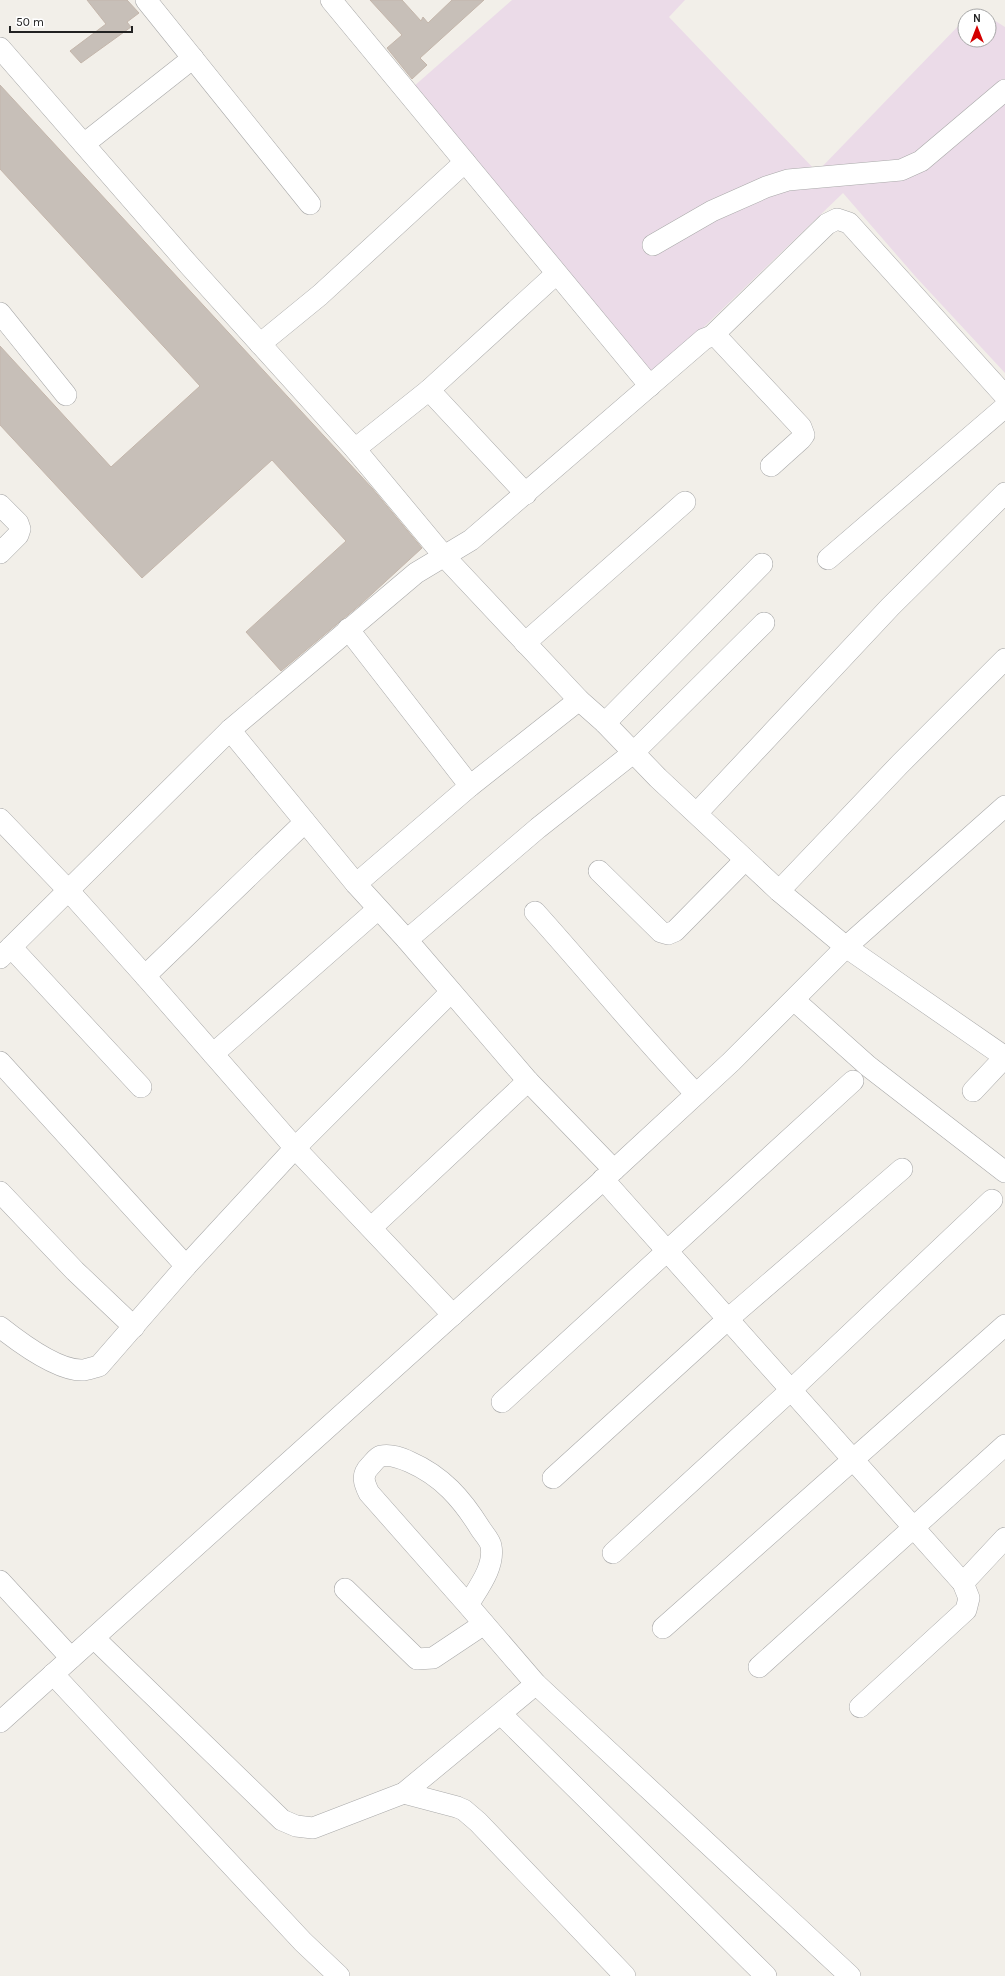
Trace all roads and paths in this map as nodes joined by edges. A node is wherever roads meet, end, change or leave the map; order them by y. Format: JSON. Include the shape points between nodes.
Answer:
{"nodes":[{"id":1,"x":146,"y":0,"type":"edge"},
{"id":2,"x":331,"y":0,"type":"edge"},
{"id":3,"x":0,"y":48,"type":"edge"},
{"id":4,"x":193,"y":58,"type":"junction"},
{"id":5,"x":1005,"y":90,"type":"edge"},
{"id":6,"x":84,"y":144,"type":"junction"},
{"id":7,"x":465,"y":162,"type":"junction"},
{"id":8,"x":310,"y":204,"type":"dead end"},
{"id":9,"x":653,"y":245,"type":"dead end"},
{"id":10,"x":556,"y":274,"type":"junction"},
{"id":11,"x":0,"y":313,"type":"edge"},
{"id":12,"x":712,"y":336,"type":"junction"},
{"id":13,"x":260,"y":344,"type":"junction"},
{"id":14,"x":650,"y":386,"type":"junction"},
{"id":15,"x":429,"y":390,"type":"junction"},
{"id":16,"x":66,"y":395,"type":"dead end"},
{"id":17,"x":1005,"y":396,"type":"edge"},
{"id":18,"x":1005,"y":407,"type":"edge"},
{"id":19,"x":355,"y":449,"type":"junction"},
{"id":20,"x":771,"y":466,"type":"dead end"},
{"id":21,"x":1005,"y":493,"type":"edge"},
{"id":22,"x":526,"y":494,"type":"junction"},
{"id":23,"x":685,"y":502,"type":"dead end"},
{"id":24,"x":0,"y":505,"type":"edge"},
{"id":25,"x":0,"y":553,"type":"edge"},
{"id":26,"x":444,"y":556,"type":"junction"},
{"id":27,"x":828,"y":559,"type":"dead end"},
{"id":28,"x":762,"y":564,"type":"dead end"},
{"id":29,"x":764,"y":623,"type":"dead end"},
{"id":30,"x":348,"y":629,"type":"junction"},
{"id":31,"x":525,"y":643,"type":"junction"},
{"id":32,"x":1005,"y":658,"type":"edge"},
{"id":33,"x":579,"y":700,"type":"junction"},
{"id":34,"x":605,"y":723,"type":"junction"},
{"id":35,"x":230,"y":730,"type":"junction"},
{"id":36,"x":633,"y":753,"type":"junction"},
{"id":37,"x":470,"y":786,"type":"junction"},
{"id":38,"x":1005,"y":806,"type":"edge"},
{"id":39,"x":697,"y":813,"type":"junction"},
{"id":40,"x":0,"y":819,"type":"edge"},
{"id":41,"x":305,"y":822,"type":"junction"},
{"id":42,"x":745,"y":860,"type":"junction"},
{"id":43,"x":599,"y":871,"type":"dead end"},
{"id":44,"x":356,"y":884,"type":"junction"},
{"id":45,"x":68,"y":890,"type":"junction"},
{"id":46,"x":779,"y":891,"type":"junction"},
{"id":47,"x":378,"y":909,"type":"junction"},
{"id":48,"x":535,"y":912,"type":"dead end"},
{"id":49,"x":407,"y":940,"type":"junction"},
{"id":50,"x":846,"y":947,"type":"junction"},
{"id":51,"x":5,"y":952,"type":"edge"},
{"id":52,"x":145,"y":976,"type":"junction"},
{"id":53,"x":451,"y":992,"type":"junction"},
{"id":54,"x":794,"y":1000,"type":"junction"},
{"id":55,"x":213,"y":1054,"type":"junction"},
{"id":56,"x":1005,"y":1057,"type":"edge"},
{"id":57,"x":0,"y":1062,"type":"edge"},
{"id":58,"x":528,"y":1082,"type":"junction"},
{"id":59,"x":853,"y":1082,"type":"dead end"},
{"id":60,"x":141,"y":1087,"type":"dead end"},
{"id":61,"x":973,"y":1091,"type":"dead end"},
{"id":62,"x":696,"y":1094,"type":"junction"},
{"id":63,"x":295,"y":1148,"type":"junction"},
{"id":64,"x":902,"y":1169,"type":"dead end"},
{"id":65,"x":1005,"y":1172,"type":"edge"},
{"id":66,"x":608,"y":1174,"type":"junction"},
{"id":67,"x":0,"y":1192,"type":"edge"},
{"id":68,"x":992,"y":1200,"type":"dead end"},
{"id":69,"x":372,"y":1227,"type":"junction"},
{"id":70,"x":666,"y":1250,"type":"junction"},
{"id":71,"x":186,"y":1266,"type":"junction"},
{"id":72,"x":453,"y":1314,"type":"junction"},
{"id":73,"x":728,"y":1319,"type":"junction"},
{"id":74,"x":1005,"y":1325,"type":"edge"},
{"id":75,"x":0,"y":1327,"type":"edge"},
{"id":76,"x":134,"y":1328,"type":"junction"},
{"id":77,"x":791,"y":1390,"type":"junction"},
{"id":78,"x":502,"y":1402,"type":"dead end"},
{"id":79,"x":1005,"y":1445,"type":"edge"},
{"id":80,"x":854,"y":1460,"type":"junction"},
{"id":81,"x":554,"y":1478,"type":"dead end"},
{"id":82,"x":914,"y":1528,"type":"junction"},
{"id":83,"x":1005,"y":1538,"type":"edge"},
{"id":84,"x":613,"y":1553,"type":"dead end"},
{"id":85,"x":0,"y":1581,"type":"edge"},
{"id":86,"x":963,"y":1583,"type":"junction"},
{"id":87,"x":345,"y":1589,"type":"dead end"},
{"id":88,"x":468,"y":1605,"type":"junction"},
{"id":89,"x":484,"y":1624,"type":"junction"},
{"id":90,"x":663,"y":1628,"type":"dead end"},
{"id":91,"x":94,"y":1638,"type":"junction"},
{"id":92,"x":71,"y":1658,"type":"junction"},
{"id":93,"x":759,"y":1667,"type":"dead end"},
{"id":94,"x":53,"y":1674,"type":"junction"},
{"id":95,"x":536,"y":1684,"type":"junction"},
{"id":96,"x":860,"y":1707,"type":"dead end"},
{"id":97,"x":501,"y":1714,"type":"junction"},
{"id":98,"x":0,"y":1722,"type":"edge"},
{"id":99,"x":404,"y":1793,"type":"junction"},
{"id":100,"x":339,"y":1976,"type":"edge"},
{"id":101,"x":625,"y":1976,"type":"edge"},
{"id":102,"x":766,"y":1976,"type":"edge"},
{"id":103,"x":850,"y":1976,"type":"edge"}],
"edges":[{"from":1,"to":4,"type":"street"},
{"from":2,"to":7,"type":"street"},
{"from":3,"to":6,"type":"street"},
{"from":4,"to":6,"type":"street"},
{"from":4,"to":8,"type":"street"},
{"from":5,"to":9,"type":"street","via":[[921,161],[901,170],[788,180],[712,211]]},
{"from":6,"to":13,"type":"street"},
{"from":7,"to":10,"type":"street"},
{"from":7,"to":13,"type":"street","via":[[320,296]]},
{"from":10,"to":14,"type":"street"},
{"from":10,"to":15,"type":"street"},
{"from":11,"to":16,"type":"street"},
{"from":12,"to":14,"type":"street"},
{"from":12,"to":17,"type":"street","via":[[827,224],[837,219],[849,223]]},
{"from":12,"to":20,"type":"street","via":[[717,337],[804,432],[801,439]]},
{"from":13,"to":19,"type":"street"},
{"from":14,"to":22,"type":"street"},
{"from":15,"to":19,"type":"street"},
{"from":15,"to":22,"type":"street"},
{"from":18,"to":27,"type":"street"},
{"from":19,"to":26,"type":"street"},
{"from":21,"to":39,"type":"street","via":[[890,607]]},
{"from":22,"to":26,"type":"street","via":[[471,540]]},
{"from":23,"to":31,"type":"street"},
{"from":24,"to":25,"type":"street","via":[[18,523],[20,529],[18,535]]},
{"from":26,"to":30,"type":"street","via":[[416,573]]},
{"from":26,"to":31,"type":"street"},
{"from":28,"to":34,"type":"street"},
{"from":29,"to":36,"type":"street"},
{"from":30,"to":35,"type":"street"},
{"from":30,"to":37,"type":"street"},
{"from":31,"to":33,"type":"street"},
{"from":32,"to":46,"type":"street"},
{"from":33,"to":34,"type":"street"},
{"from":33,"to":37,"type":"street"},
{"from":34,"to":36,"type":"street"},
{"from":35,"to":41,"type":"street"},
{"from":35,"to":45,"type":"street"},
{"from":36,"to":39,"type":"street"},
{"from":36,"to":49,"type":"street","via":[[538,828]]},
{"from":37,"to":44,"type":"street"},
{"from":38,"to":50,"type":"street"},
{"from":39,"to":42,"type":"street"},
{"from":40,"to":45,"type":"street"},
{"from":41,"to":44,"type":"street"},
{"from":41,"to":52,"type":"street"},
{"from":42,"to":43,"type":"street","via":[[675,931],[668,934],[661,932]]},
{"from":42,"to":46,"type":"street"},
{"from":44,"to":47,"type":"street"},
{"from":45,"to":51,"type":"street"},
{"from":45,"to":52,"type":"street"},
{"from":46,"to":50,"type":"street"},
{"from":47,"to":49,"type":"street"},
{"from":47,"to":55,"type":"street"},
{"from":48,"to":62,"type":"street","via":[[594,977],[646,1041]]},
{"from":49,"to":53,"type":"street"},
{"from":50,"to":54,"type":"street"},
{"from":50,"to":56,"type":"street"},
{"from":51,"to":60,"type":"street"},
{"from":52,"to":55,"type":"street"},
{"from":53,"to":58,"type":"street"},
{"from":53,"to":63,"type":"street"},
{"from":54,"to":62,"type":"street"},
{"from":54,"to":65,"type":"street","via":[[868,1066]]},
{"from":55,"to":63,"type":"street"},
{"from":56,"to":61,"type":"street"},
{"from":57,"to":71,"type":"street"},
{"from":58,"to":66,"type":"street"},
{"from":58,"to":69,"type":"street"},
{"from":59,"to":70,"type":"street"},
{"from":62,"to":66,"type":"street"},
{"from":63,"to":69,"type":"street"},
{"from":63,"to":71,"type":"street"},
{"from":64,"to":73,"type":"street"},
{"from":66,"to":70,"type":"street"},
{"from":66,"to":72,"type":"street"},
{"from":67,"to":76,"type":"street","via":[[75,1271]]},
{"from":68,"to":77,"type":"street"},
{"from":69,"to":72,"type":"street"},
{"from":70,"to":73,"type":"street"},
{"from":70,"to":78,"type":"street"},
{"from":71,"to":76,"type":"street"},
{"from":72,"to":91,"type":"street"},
{"from":73,"to":77,"type":"street"},
{"from":73,"to":81,"type":"street"},
{"from":74,"to":80,"type":"street"},
{"from":75,"to":76,"type":"street","via":[[19,1342],[52,1361],[84,1370],[99,1366]]},
{"from":77,"to":80,"type":"street"},
{"from":77,"to":84,"type":"street"},
{"from":79,"to":82,"type":"street"},
{"from":80,"to":82,"type":"street"},
{"from":80,"to":90,"type":"street"},
{"from":82,"to":86,"type":"street"},
{"from":82,"to":93,"type":"street"},
{"from":83,"to":86,"type":"street"},
{"from":85,"to":92,"type":"street"},
{"from":86,"to":96,"type":"street","via":[[969,1598],[966,1610]]},
{"from":87,"to":89,"type":"street","via":[[417,1659],[433,1658]]},
{"from":88,"to":88,"type":"street","via":[[369,1493],[364,1483],[364,1472],[379,1456],[398,1457],[420,1466],[442,1480],[467,1506],[491,1545],[487,1573]]},
{"from":88,"to":89,"type":"street"},
{"from":89,"to":95,"type":"street"},
{"from":91,"to":92,"type":"street"},
{"from":91,"to":99,"type":"street","via":[[282,1820],[296,1826],[313,1828]]},
{"from":92,"to":94,"type":"street"},
{"from":94,"to":98,"type":"street"},
{"from":94,"to":100,"type":"street","via":[[304,1942]]},
{"from":95,"to":97,"type":"street"},
{"from":95,"to":103,"type":"street"},
{"from":97,"to":99,"type":"street"},
{"from":97,"to":102,"type":"street"},
{"from":99,"to":101,"type":"street","via":[[464,1810]]}]}
